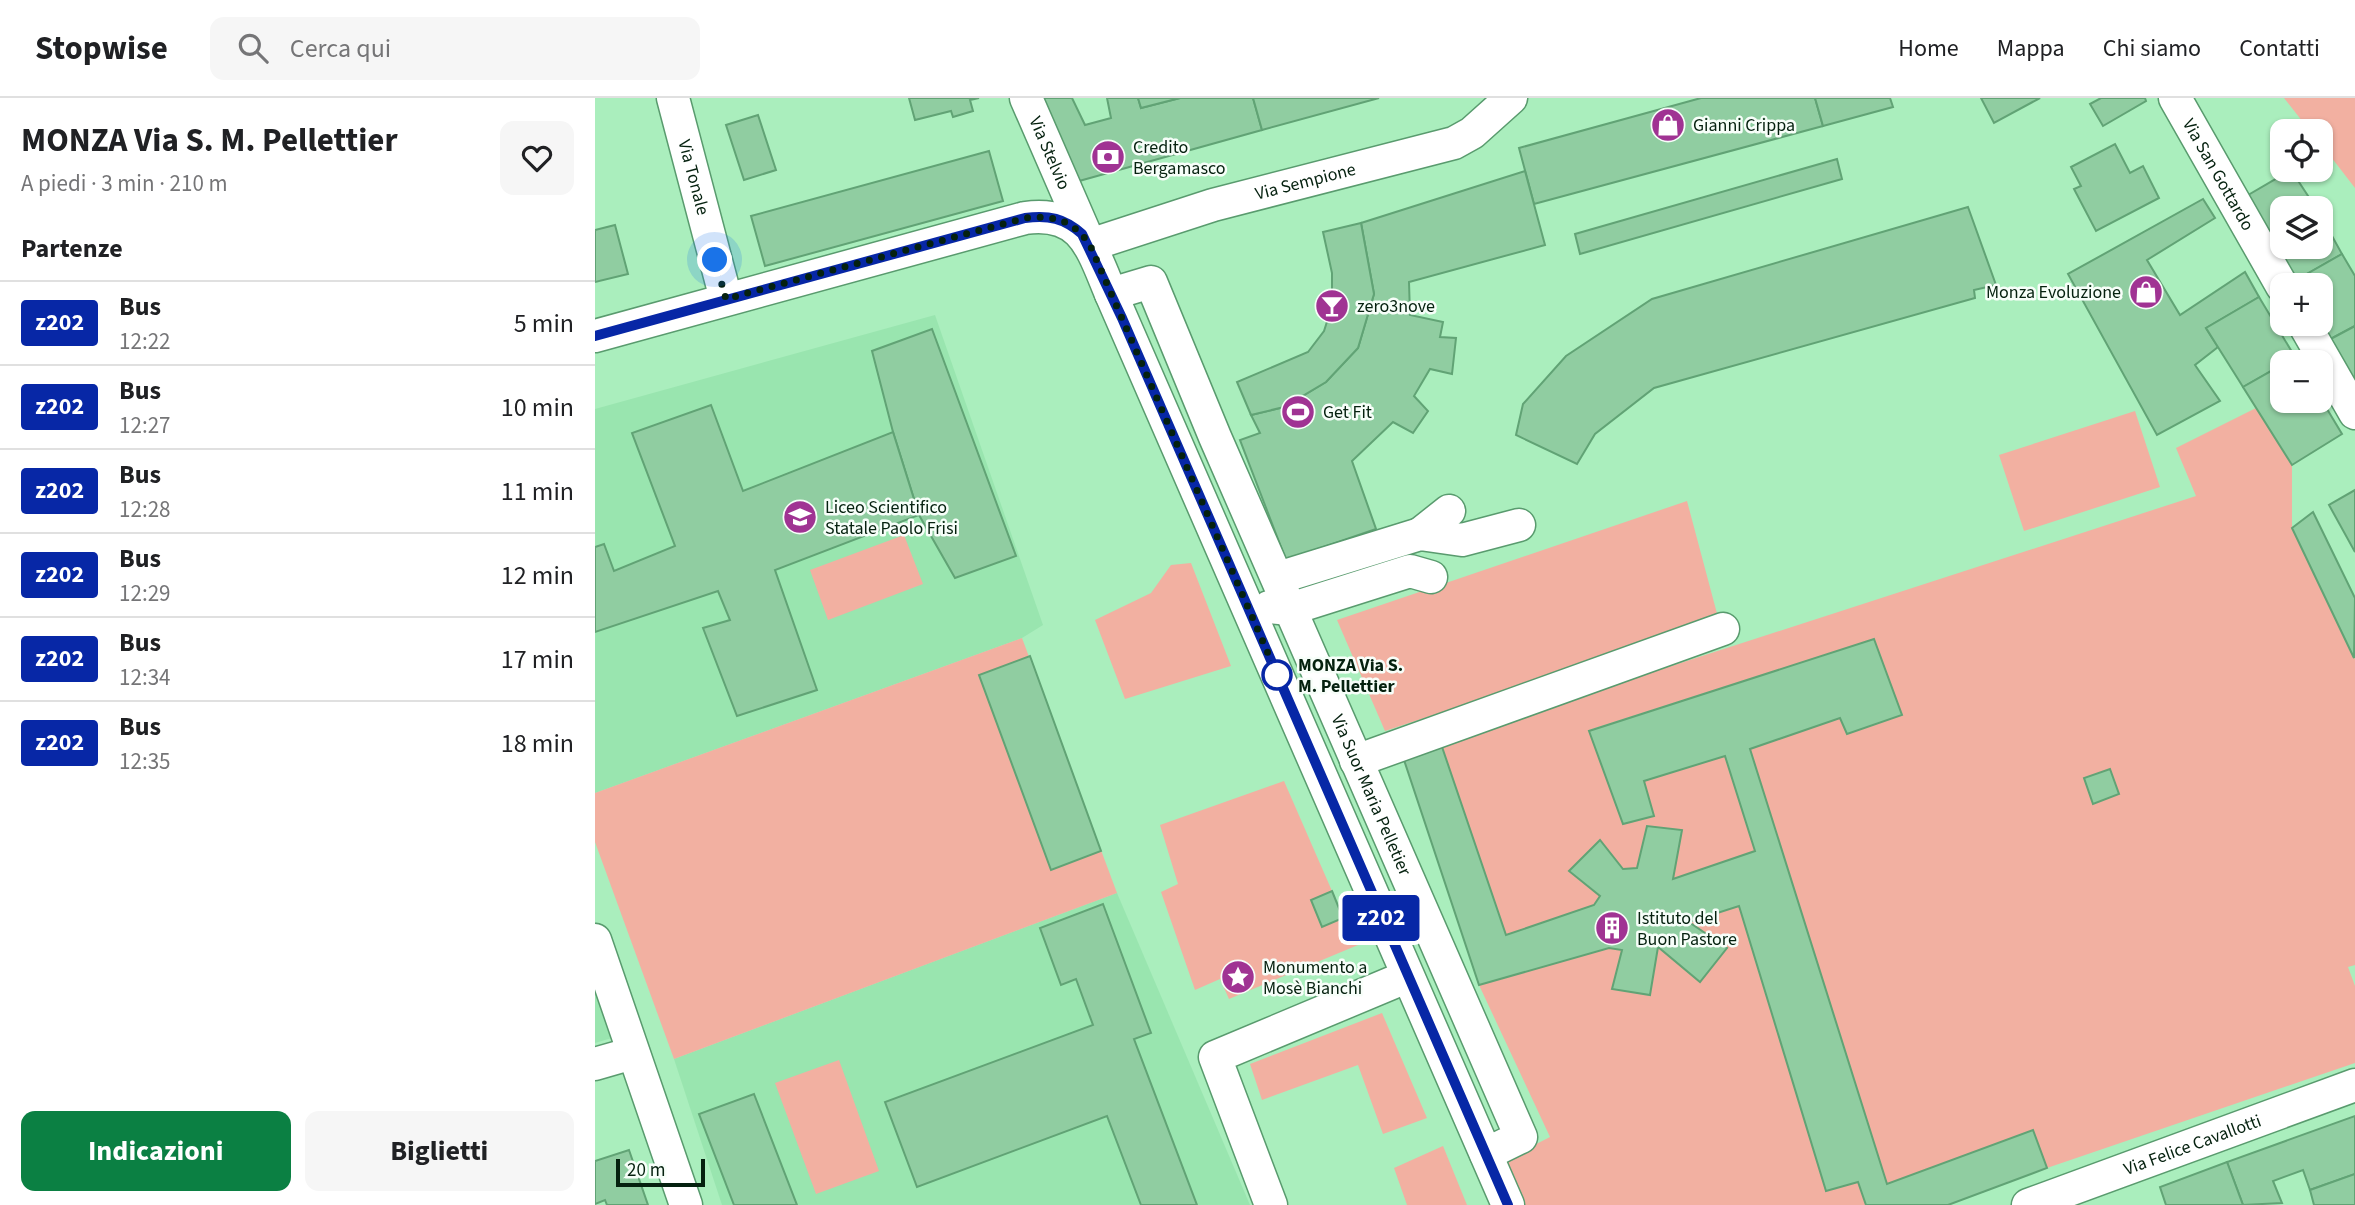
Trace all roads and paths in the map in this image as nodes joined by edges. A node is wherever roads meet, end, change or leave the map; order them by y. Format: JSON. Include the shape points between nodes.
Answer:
{"nodes":[{"id":1,"x":673,"y":98,"type":"edge"},
{"id":2,"x":1026,"y":98,"type":"edge"},
{"id":3,"x":1511,"y":98,"type":"edge"},
{"id":4,"x":2175,"y":98,"type":"edge"},
{"id":5,"x":1090,"y":245,"type":"junction"},
{"id":6,"x":2275,"y":273,"type":"edge"},
{"id":7,"x":1111,"y":294,"type":"junction"},
{"id":8,"x":726,"y":299,"type":"junction"},
{"id":9,"x":595,"y":335,"type":"edge"},
{"id":10,"x":2311,"y":336,"type":"edge"},
{"id":11,"x":2355,"y":413,"type":"edge"},
{"id":12,"x":1215,"y":437,"type":"junction"},
{"id":13,"x":1179,"y":449,"type":"junction"},
{"id":14,"x":1449,"y":511,"type":"dead end"},
{"id":15,"x":1519,"y":525,"type":"dead end"},
{"id":16,"x":1420,"y":534,"type":"junction"},
{"id":17,"x":1431,"y":577,"type":"dead end"},
{"id":18,"x":1277,"y":578,"type":"junction"},
{"id":19,"x":1247,"y":605,"type":"junction"},
{"id":20,"x":1290,"y":609,"type":"junction"},
{"id":21,"x":1723,"y":629,"type":"dead end"},
{"id":22,"x":1356,"y":761,"type":"junction"},
{"id":23,"x":595,"y":940,"type":"edge"},
{"id":24,"x":1406,"y":977,"type":"junction"},
{"id":25,"x":633,"y":1053,"type":"junction"},
{"id":26,"x":595,"y":1064,"type":"edge"},
{"id":27,"x":2355,"y":1085,"type":"edge"},
{"id":28,"x":1486,"y":1154,"type":"junction"},
{"id":29,"x":686,"y":1205,"type":"edge"},
{"id":30,"x":1271,"y":1205,"type":"edge"},
{"id":31,"x":1508,"y":1205,"type":"edge"},
{"id":32,"x":2028,"y":1205,"type":"edge"}],
"edges":[{"from":1,"to":8,"type":"street","name":"Via Tonale"},
{"from":2,"to":5,"type":"street","name":"Via Stelvio"},
{"from":3,"to":5,"type":"street","name":"Via Sempione","via":[[1454,143],[1213,205]]},
{"from":4,"to":6,"type":"street","name":"Via San Gottardo"},
{"from":5,"to":7,"type":"street"},
{"from":5,"to":8,"type":"street","via":[[1062,220],[1025,218]]},
{"from":7,"to":12,"type":"street","name":"Via Suor Maria Pelletier","via":[[1151,282]]},
{"from":7,"to":13,"type":"street"},
{"from":8,"to":9,"type":"street"},
{"from":10,"to":11,"type":"street"},
{"from":12,"to":13,"type":"street"},
{"from":12,"to":18,"type":"street","name":"Via Suor Maria Pelletier"},
{"from":13,"to":19,"type":"street"},
{"from":14,"to":16,"type":"street"},
{"from":15,"to":16,"type":"street","via":[[1462,540]]},
{"from":16,"to":18,"type":"street"},
{"from":17,"to":20,"type":"street","via":[[1410,571]]},
{"from":18,"to":20,"type":"street","name":"Via Suor Maria Pelletier"},
{"from":19,"to":20,"type":"street"},
{"from":19,"to":24,"type":"street"},
{"from":20,"to":22,"type":"street","name":"Via Suor Maria Pelletier"},
{"from":21,"to":22,"type":"street"},
{"from":22,"to":28,"type":"street","name":"Via Suor Maria Pelletier","via":[[1521,1137]]},
{"from":23,"to":25,"type":"street"},
{"from":24,"to":28,"type":"street"},
{"from":24,"to":30,"type":"street","via":[[1215,1057]]},
{"from":25,"to":26,"type":"street"},
{"from":25,"to":29,"type":"street"},
{"from":27,"to":32,"type":"street","name":"Via Felice Cavallotti"},
{"from":28,"to":31,"type":"street"}]}
